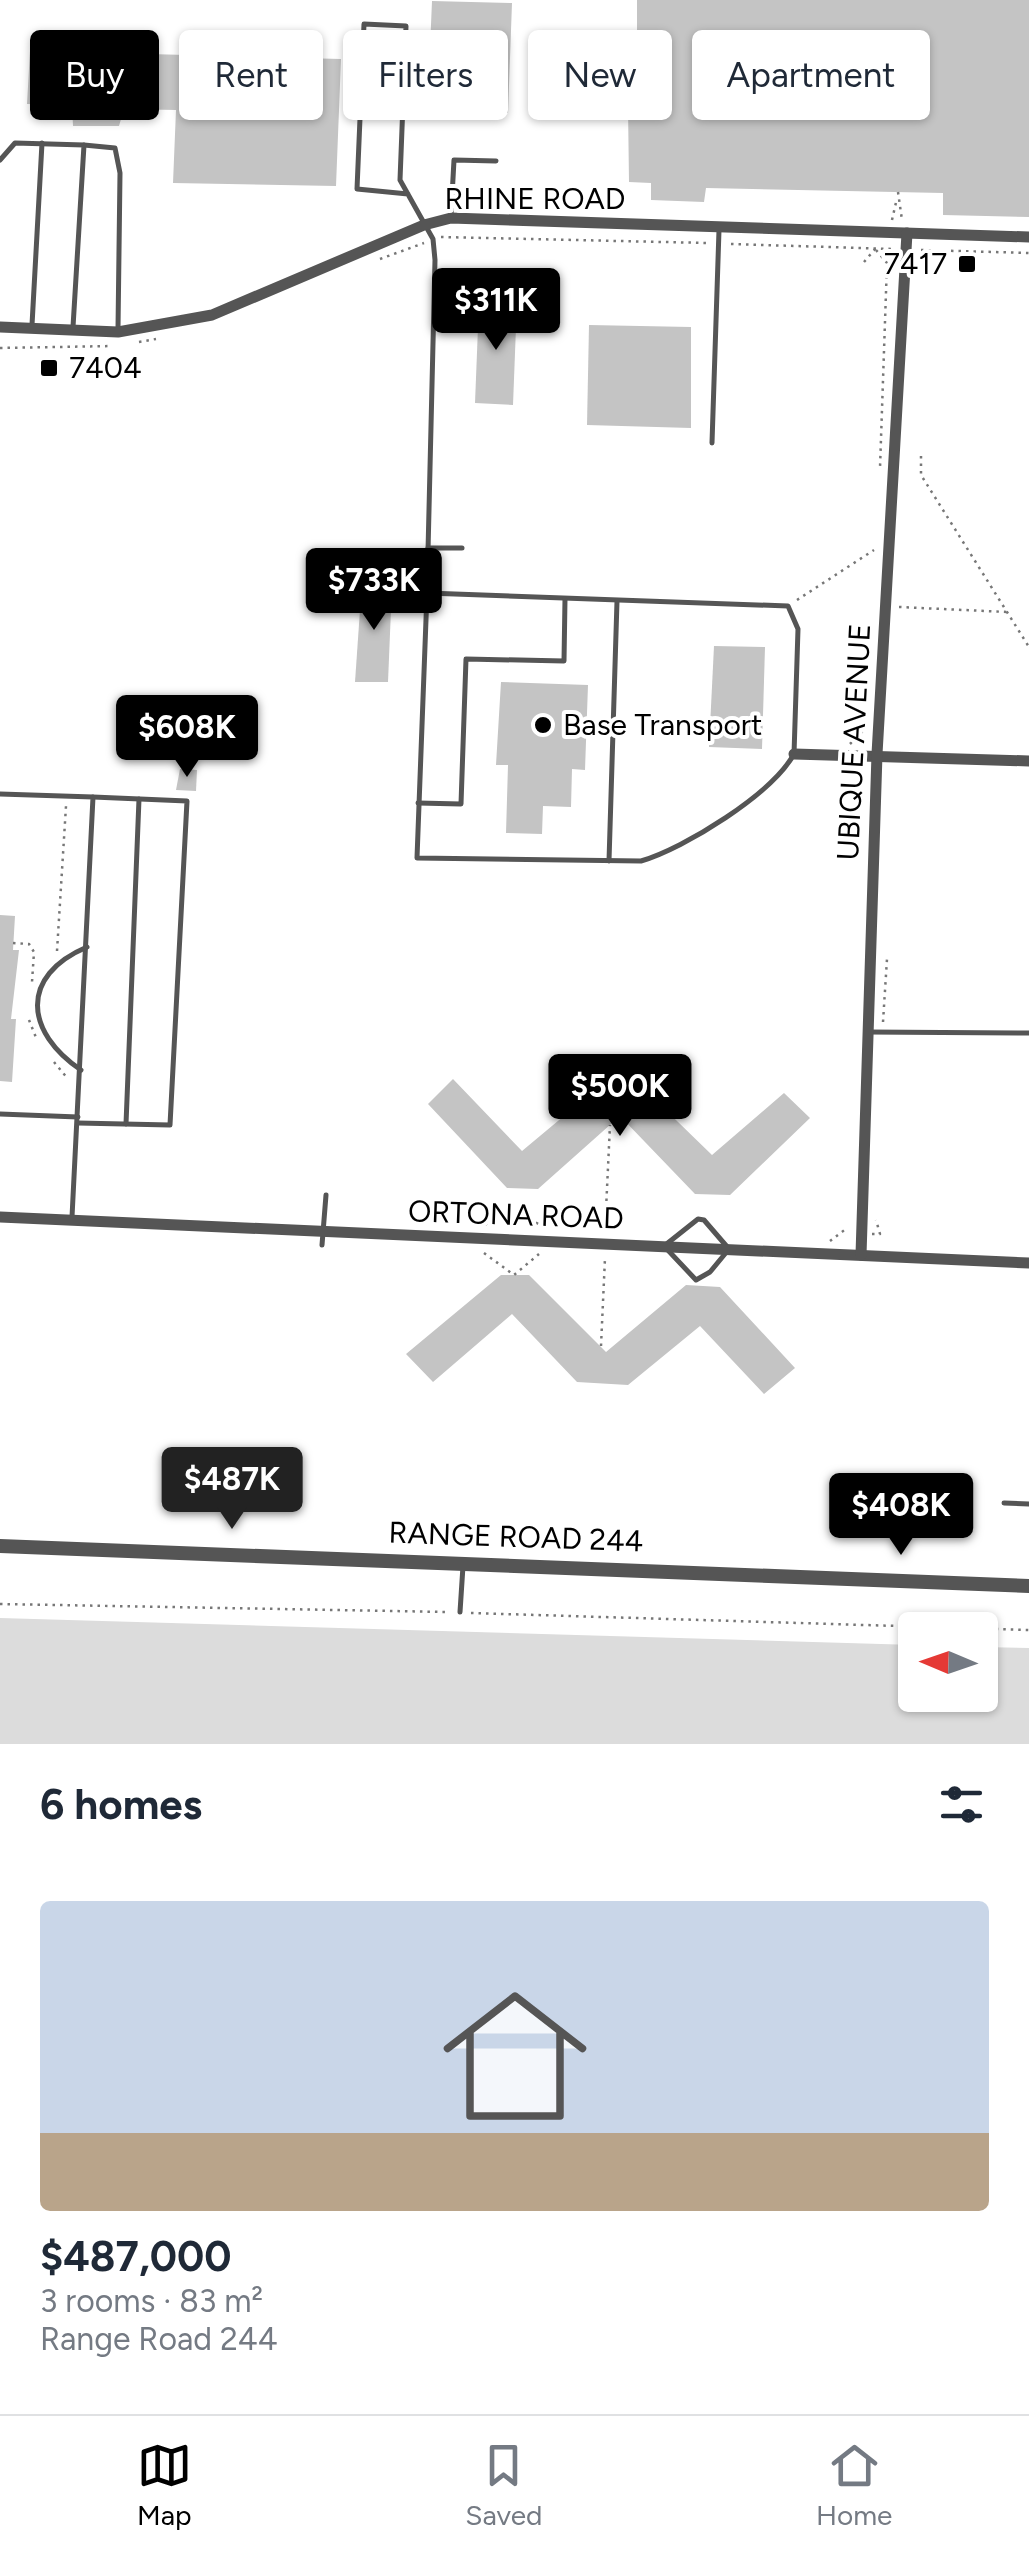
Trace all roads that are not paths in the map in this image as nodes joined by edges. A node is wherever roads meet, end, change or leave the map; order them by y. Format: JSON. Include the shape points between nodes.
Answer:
{"nodes":[{"id":1,"x":42,"y":143,"type":"junction"},
{"id":2,"x":84,"y":145,"type":"junction"},
{"id":3,"x":0,"y":160,"type":"edge"},
{"id":4,"x":496,"y":160,"type":"dead end"},
{"id":5,"x":408,"y":194,"type":"junction"},
{"id":6,"x":451,"y":218,"type":"junction"},
{"id":7,"x":424,"y":225,"type":"junction"},
{"id":8,"x":719,"y":227,"type":"junction"},
{"id":9,"x":907,"y":233,"type":"junction"},
{"id":10,"x":1029,"y":237,"type":"edge"},
{"id":11,"x":0,"y":328,"type":"edge"},
{"id":12,"x":32,"y":328,"type":"junction"},
{"id":13,"x":73,"y":330,"type":"junction"},
{"id":14,"x":117,"y":338,"type":"junction"},
{"id":15,"x":712,"y":443,"type":"dead end"},
{"id":16,"x":428,"y":548,"type":"junction"},
{"id":17,"x":462,"y":548,"type":"dead end"},
{"id":18,"x":427,"y":594,"type":"junction"},
{"id":19,"x":565,"y":599,"type":"junction"},
{"id":20,"x":617,"y":601,"type":"junction"},
{"id":21,"x":794,"y":754,"type":"junction"},
{"id":22,"x":877,"y":754,"type":"junction"},
{"id":23,"x":1029,"y":760,"type":"edge"},
{"id":24,"x":0,"y":794,"type":"edge"},
{"id":25,"x":93,"y":797,"type":"junction"},
{"id":26,"x":138,"y":799,"type":"junction"},
{"id":27,"x":418,"y":803,"type":"junction"},
{"id":28,"x":609,"y":861,"type":"junction"},
{"id":29,"x":87,"y":947,"type":"junction"},
{"id":30,"x":867,"y":1032,"type":"junction"},
{"id":31,"x":1029,"y":1033,"type":"edge"},
{"id":32,"x":81,"y":1070,"type":"junction"},
{"id":33,"x":0,"y":1114,"type":"edge"},
{"id":34,"x":78,"y":1120,"type":"junction"},
{"id":35,"x":126,"y":1124,"type":"junction"},
{"id":36,"x":326,"y":1195,"type":"dead end"},
{"id":37,"x":0,"y":1217,"type":"edge"},
{"id":38,"x":72,"y":1220,"type":"junction"},
{"id":39,"x":324,"y":1231,"type":"junction"},
{"id":40,"x":322,"y":1245,"type":"dead end"},
{"id":41,"x":664,"y":1246,"type":"junction"},
{"id":42,"x":728,"y":1249,"type":"junction"},
{"id":43,"x":861,"y":1254,"type":"junction"},
{"id":44,"x":1029,"y":1263,"type":"edge"},
{"id":45,"x":1004,"y":1503,"type":"dead end"},
{"id":46,"x":1029,"y":1504,"type":"edge"},
{"id":47,"x":0,"y":1546,"type":"edge"},
{"id":48,"x":463,"y":1563,"type":"junction"},
{"id":49,"x":1029,"y":1586,"type":"edge"},
{"id":50,"x":460,"y":1612,"type":"road end"}],
"edges":[{"from":1,"to":2,"type":"lane"},
{"from":1,"to":3,"type":"lane","via":[[15,142]]},
{"from":1,"to":12,"type":"lane"},
{"from":2,"to":13,"type":"lane"},
{"from":2,"to":14,"type":"lane","via":[[114,148],[120,173]]},
{"from":4,"to":6,"type":"lane","via":[[454,160]]},
{"from":5,"to":5,"type":"lane","via":[[400,180],[406,26],[364,24],[356,189]]},
{"from":5,"to":7,"type":"lane"},
{"from":6,"to":7,"type":"street","name":"RHINE ROAD"},
{"from":6,"to":8,"type":"street","name":"RHINE ROAD"},
{"from":7,"to":14,"type":"street","name":"RHINE ROAD","via":[[212,314]]},
{"from":7,"to":16,"type":"lane","via":[[433,240]]},
{"from":8,"to":9,"type":"street","name":"RHINE ROAD"},
{"from":8,"to":15,"type":"lane"},
{"from":9,"to":10,"type":"street","name":"RHINE ROAD"},
{"from":9,"to":22,"type":"street","name":"UBIQUE AVENUE","via":[[912,252]]},
{"from":11,"to":12,"type":"street","name":"RHINE ROAD"},
{"from":12,"to":13,"type":"street","name":"RHINE ROAD"},
{"from":13,"to":14,"type":"street","name":"RHINE ROAD"},
{"from":16,"to":17,"type":"lane"},
{"from":16,"to":18,"type":"lane"},
{"from":18,"to":19,"type":"lane"},
{"from":18,"to":27,"type":"lane"},
{"from":19,"to":20,"type":"lane"},
{"from":19,"to":27,"type":"lane","via":[[564,661],[466,659],[461,804]]},
{"from":20,"to":21,"type":"lane","via":[[788,606],[798,629]]},
{"from":20,"to":28,"type":"lane"},
{"from":21,"to":22,"type":"street"},
{"from":21,"to":28,"type":"lane","via":[[786,770],[675,851]]},
{"from":22,"to":23,"type":"street"},
{"from":22,"to":30,"type":"street","name":"UBIQUE AVENUE"},
{"from":24,"to":25,"type":"lane"},
{"from":25,"to":26,"type":"lane"},
{"from":25,"to":29,"type":"lane"},
{"from":26,"to":35,"type":"lane"},
{"from":26,"to":35,"type":"lane","via":[[187,801],[170,1126]]},
{"from":27,"to":28,"type":"lane","via":[[418,858]]},
{"from":29,"to":32,"type":"lane"},
{"from":29,"to":32,"type":"lane","via":[[68,955],[38,988],[37,1019],[58,1054]]},
{"from":30,"to":31,"type":"lane"},
{"from":30,"to":43,"type":"street","name":"UBIQUE AVENUE"},
{"from":32,"to":34,"type":"lane"},
{"from":33,"to":34,"type":"lane"},
{"from":34,"to":35,"type":"lane"},
{"from":34,"to":38,"type":"lane"},
{"from":36,"to":39,"type":"lane"},
{"from":37,"to":38,"type":"street","name":"ORTONA ROAD"},
{"from":38,"to":39,"type":"street","name":"ORTONA ROAD"},
{"from":39,"to":40,"type":"lane"},
{"from":39,"to":41,"type":"street","name":"ORTONA ROAD"},
{"from":41,"to":42,"type":"street","name":"ORTONA ROAD"},
{"from":41,"to":42,"type":"lane","via":[[698,1219]]},
{"from":41,"to":42,"type":"lane","via":[[696,1280]]},
{"from":42,"to":43,"type":"street","name":"ORTONA ROAD"},
{"from":43,"to":44,"type":"street","name":"ORTONA ROAD"},
{"from":45,"to":46,"type":"lane"},
{"from":47,"to":48,"type":"street","name":"RANGE ROAD 244"},
{"from":48,"to":49,"type":"street","name":"RANGE ROAD 244"},
{"from":48,"to":50,"type":"lane"}]}
